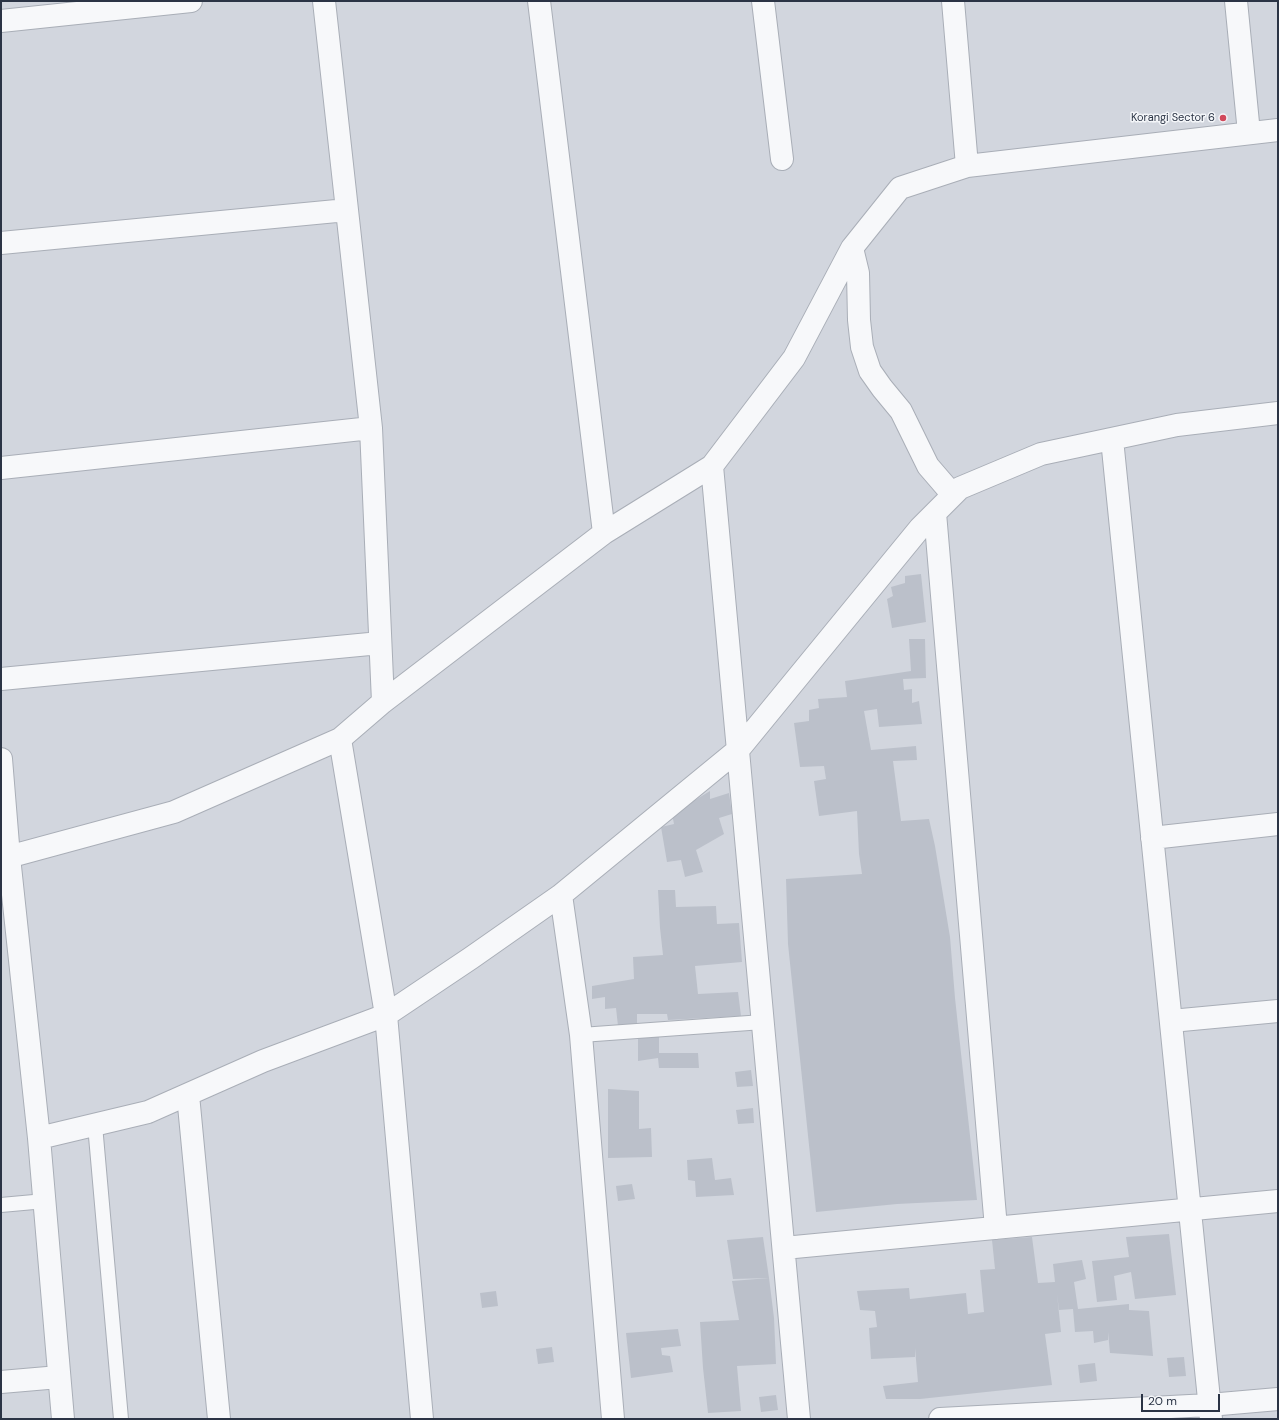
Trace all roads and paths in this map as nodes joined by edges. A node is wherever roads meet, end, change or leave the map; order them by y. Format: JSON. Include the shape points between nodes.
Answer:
{"nodes":[{"id":1,"x":191,"y":1,"type":"edge"},
{"id":2,"x":324,"y":1,"type":"edge"},
{"id":3,"x":539,"y":1,"type":"edge"},
{"id":4,"x":763,"y":1,"type":"edge"},
{"id":5,"x":953,"y":1,"type":"edge"},
{"id":6,"x":1236,"y":1,"type":"edge"},
{"id":7,"x":1,"y":21,"type":"edge"},
{"id":8,"x":1278,"y":130,"type":"edge"},
{"id":9,"x":1249,"y":133,"type":"junction"},
{"id":10,"x":782,"y":159,"type":"dead end"},
{"id":11,"x":967,"y":166,"type":"junction"},
{"id":12,"x":347,"y":210,"type":"junction"},
{"id":13,"x":1,"y":243,"type":"edge"},
{"id":14,"x":852,"y":248,"type":"junction"},
{"id":15,"x":1278,"y":413,"type":"edge"},
{"id":16,"x":370,"y":428,"type":"junction"},
{"id":17,"x":1112,"y":439,"type":"junction"},
{"id":18,"x":712,"y":466,"type":"junction"},
{"id":19,"x":1,"y":468,"type":"edge"},
{"id":20,"x":953,"y":495,"type":"junction"},
{"id":21,"x":935,"y":513,"type":"junction"},
{"id":22,"x":604,"y":533,"type":"junction"},
{"id":23,"x":380,"y":643,"type":"junction"},
{"id":24,"x":1,"y":679,"type":"edge"},
{"id":25,"x":383,"y":702,"type":"junction"},
{"id":26,"x":340,"y":739,"type":"junction"},
{"id":27,"x":738,"y":749,"type":"junction"},
{"id":28,"x":1,"y":759,"type":"edge"},
{"id":29,"x":1278,"y":824,"type":"edge"},
{"id":30,"x":1152,"y":838,"type":"junction"},
{"id":31,"x":5,"y":858,"type":"edge"},
{"id":32,"x":561,"y":895,"type":"junction"},
{"id":33,"x":1278,"y":1011,"type":"edge"},
{"id":34,"x":386,"y":1015,"type":"junction"},
{"id":35,"x":1171,"y":1021,"type":"junction"},
{"id":36,"x":763,"y":1022,"type":"junction"},
{"id":37,"x":581,"y":1035,"type":"junction"},
{"id":38,"x":188,"y":1095,"type":"junction"},
{"id":39,"x":95,"y":1125,"type":"junction"},
{"id":40,"x":39,"y":1138,"type":"junction"},
{"id":41,"x":45,"y":1201,"type":"junction"},
{"id":42,"x":1278,"y":1201,"type":"edge"},
{"id":43,"x":1,"y":1205,"type":"edge"},
{"id":44,"x":1190,"y":1210,"type":"junction"},
{"id":45,"x":996,"y":1228,"type":"junction"},
{"id":46,"x":784,"y":1248,"type":"junction"},
{"id":47,"x":59,"y":1377,"type":"junction"},
{"id":48,"x":1,"y":1382,"type":"edge"},
{"id":49,"x":1278,"y":1398,"type":"edge"},
{"id":50,"x":1210,"y":1412,"type":"edge"},
{"id":51,"x":1008,"y":1417,"type":"edge"},
{"id":52,"x":63,"y":1419,"type":"edge"},
{"id":53,"x":121,"y":1419,"type":"edge"},
{"id":54,"x":219,"y":1419,"type":"edge"},
{"id":55,"x":422,"y":1419,"type":"edge"},
{"id":56,"x":613,"y":1419,"type":"edge"},
{"id":57,"x":799,"y":1419,"type":"edge"},
{"id":58,"x":940,"y":1419,"type":"edge"}],
"edges":[{"from":1,"to":7,"type":"street"},
{"from":2,"to":12,"type":"street"},
{"from":3,"to":22,"type":"street"},
{"from":4,"to":10,"type":"street"},
{"from":5,"to":11,"type":"street"},
{"from":6,"to":9,"type":"street"},
{"from":8,"to":9,"type":"street"},
{"from":9,"to":11,"type":"street"},
{"from":11,"to":14,"type":"street","via":[[900,188]]},
{"from":12,"to":13,"type":"street"},
{"from":12,"to":16,"type":"street"},
{"from":14,"to":18,"type":"street","via":[[794,358]]},
{"from":14,"to":20,"type":"street","via":[[858,273],[858,320],[862,347],[870,371],[901,411],[928,466]]},
{"from":15,"to":17,"type":"street","via":[[1177,426]]},
{"from":16,"to":19,"type":"street"},
{"from":16,"to":23,"type":"street"},
{"from":17,"to":20,"type":"street","via":[[1041,454],[960,488]]},
{"from":17,"to":30,"type":"street"},
{"from":18,"to":22,"type":"street"},
{"from":18,"to":27,"type":"street"},
{"from":20,"to":21,"type":"street"},
{"from":21,"to":27,"type":"street"},
{"from":21,"to":45,"type":"street"},
{"from":22,"to":25,"type":"street"},
{"from":23,"to":24,"type":"street"},
{"from":23,"to":25,"type":"street"},
{"from":25,"to":26,"type":"street"},
{"from":26,"to":31,"type":"street","via":[[174,812]]},
{"from":26,"to":34,"type":"street"},
{"from":27,"to":32,"type":"street"},
{"from":27,"to":36,"type":"street"},
{"from":28,"to":31,"type":"street"},
{"from":29,"to":30,"type":"street"},
{"from":30,"to":35,"type":"street"},
{"from":31,"to":40,"type":"street"},
{"from":32,"to":34,"type":"street"},
{"from":32,"to":37,"type":"street"},
{"from":33,"to":35,"type":"street"},
{"from":34,"to":38,"type":"street","via":[[263,1061]]},
{"from":34,"to":55,"type":"street"},
{"from":35,"to":44,"type":"street"},
{"from":36,"to":37,"type":"lane"},
{"from":36,"to":46,"type":"street"},
{"from":37,"to":56,"type":"street"},
{"from":38,"to":39,"type":"street","via":[[148,1112]]},
{"from":38,"to":54,"type":"street"},
{"from":39,"to":40,"type":"street"},
{"from":39,"to":53,"type":"lane"},
{"from":40,"to":41,"type":"street"},
{"from":41,"to":43,"type":"lane"},
{"from":41,"to":47,"type":"street"},
{"from":42,"to":44,"type":"street"},
{"from":44,"to":45,"type":"street"},
{"from":44,"to":50,"type":"street"},
{"from":45,"to":46,"type":"street"},
{"from":46,"to":57,"type":"street"},
{"from":47,"to":48,"type":"street"},
{"from":47,"to":52,"type":"street"},
{"from":49,"to":50,"type":"street"},
{"from":50,"to":51,"type":"street"},
{"from":51,"to":58,"type":"street"}]}
